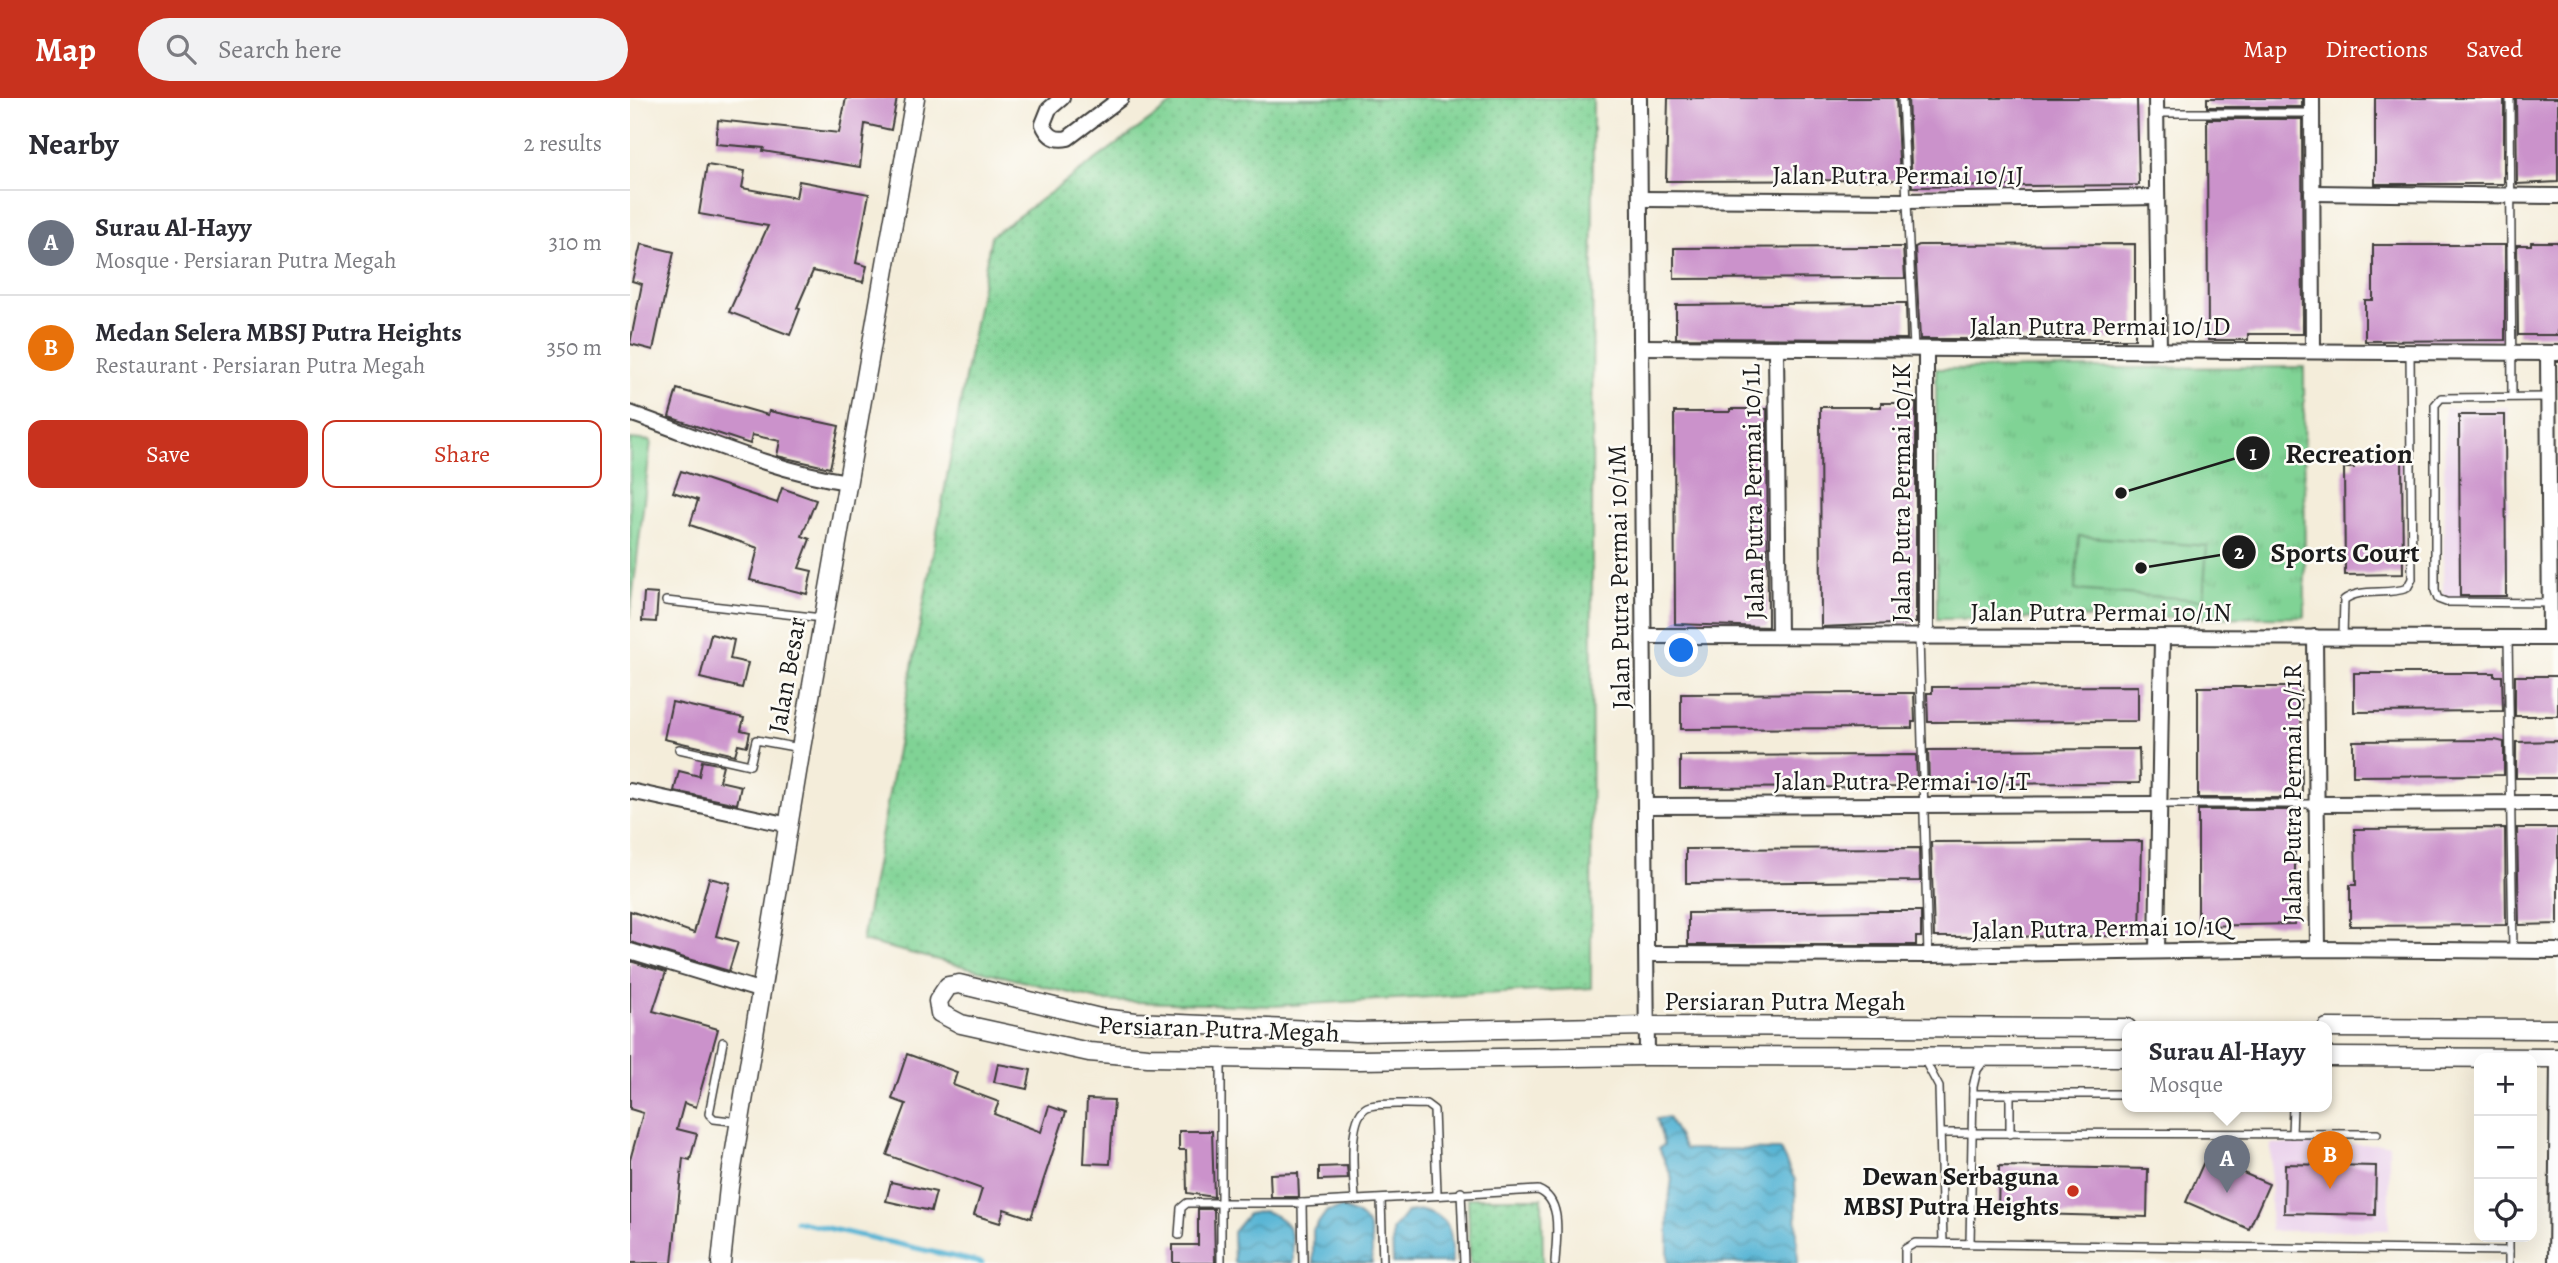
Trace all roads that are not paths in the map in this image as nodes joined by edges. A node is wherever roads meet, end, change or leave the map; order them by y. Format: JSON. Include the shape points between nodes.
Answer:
{"nodes":[{"id":1,"x":915,"y":98,"type":"edge"},
{"id":2,"x":1062,"y":98,"type":"edge"},
{"id":3,"x":1121,"y":98,"type":"edge"},
{"id":4,"x":1639,"y":98,"type":"edge"},
{"id":5,"x":1902,"y":98,"type":"edge"},
{"id":6,"x":2510,"y":98,"type":"edge"},
{"id":7,"x":2312,"y":105,"type":"edge"},
{"id":8,"x":2156,"y":106,"type":"edge"},
{"id":9,"x":2312,"y":193,"type":"junction"},
{"id":10,"x":2510,"y":196,"type":"junction"},
{"id":11,"x":2558,"y":196,"type":"edge"},
{"id":12,"x":2157,"y":197,"type":"junction"},
{"id":13,"x":1640,"y":199,"type":"junction"},
{"id":14,"x":1907,"y":201,"type":"junction"},
{"id":15,"x":1641,"y":347,"type":"junction"},
{"id":16,"x":1776,"y":348,"type":"junction"},
{"id":17,"x":1920,"y":349,"type":"junction"},
{"id":18,"x":2159,"y":351,"type":"junction"},
{"id":19,"x":2313,"y":352,"type":"junction"},
{"id":20,"x":2410,"y":352,"type":"junction"},
{"id":21,"x":2512,"y":353,"type":"junction"},
{"id":22,"x":2553,"y":353,"type":"edge"},
{"id":23,"x":2512,"y":396,"type":"junction"},
{"id":24,"x":2548,"y":397,"type":"junction"},
{"id":25,"x":630,"y":412,"type":"edge"},
{"id":26,"x":2553,"y":480,"type":"edge"},
{"id":27,"x":848,"y":482,"type":"junction"},
{"id":28,"x":666,"y":601,"type":"dead end"},
{"id":29,"x":2550,"y":603,"type":"junction"},
{"id":30,"x":824,"y":618,"type":"junction"},
{"id":31,"x":1644,"y":636,"type":"junction"},
{"id":32,"x":1779,"y":636,"type":"junction"},
{"id":33,"x":1922,"y":637,"type":"junction"},
{"id":34,"x":2162,"y":637,"type":"junction"},
{"id":35,"x":2315,"y":637,"type":"junction"},
{"id":36,"x":2343,"y":637,"type":"junction"},
{"id":37,"x":2508,"y":638,"type":"junction"},
{"id":38,"x":2554,"y":638,"type":"edge"},
{"id":39,"x":801,"y":748,"type":"junction"},
{"id":40,"x":679,"y":749,"type":"dead end"},
{"id":41,"x":630,"y":791,"type":"edge"},
{"id":42,"x":2511,"y":803,"type":"junction"},
{"id":43,"x":2558,"y":803,"type":"edge"},
{"id":44,"x":2160,"y":804,"type":"junction"},
{"id":45,"x":2316,"y":804,"type":"junction"},
{"id":46,"x":1922,"y":805,"type":"junction"},
{"id":47,"x":1645,"y":806,"type":"junction"},
{"id":48,"x":789,"y":825,"type":"junction"},
{"id":49,"x":2318,"y":949,"type":"junction"},
{"id":50,"x":630,"y":951,"type":"edge"},
{"id":51,"x":2157,"y":951,"type":"junction"},
{"id":52,"x":2558,"y":951,"type":"edge"},
{"id":53,"x":2513,"y":952,"type":"junction"},
{"id":54,"x":1647,"y":954,"type":"junction"},
{"id":55,"x":1928,"y":956,"type":"junction"},
{"id":56,"x":762,"y":991,"type":"junction"},
{"id":57,"x":1647,"y":1026,"type":"junction"},
{"id":58,"x":2122,"y":1028,"type":"edge"},
{"id":59,"x":2332,"y":1028,"type":"edge"},
{"id":60,"x":2558,"y":1029,"type":"edge"},
{"id":61,"x":723,"y":1042,"type":"dead end"},
{"id":62,"x":1647,"y":1056,"type":"junction"},
{"id":63,"x":1922,"y":1056,"type":"junction"},
{"id":64,"x":1988,"y":1056,"type":"junction"},
{"id":65,"x":2122,"y":1056,"type":"edge"},
{"id":66,"x":1221,"y":1057,"type":"junction"},
{"id":67,"x":2332,"y":1057,"type":"edge"},
{"id":68,"x":2558,"y":1058,"type":"edge"},
{"id":69,"x":1973,"y":1091,"type":"junction"},
{"id":70,"x":2010,"y":1094,"type":"junction"},
{"id":71,"x":2122,"y":1094,"type":"edge"},
{"id":72,"x":2557,"y":1108,"type":"edge"},
{"id":73,"x":2292,"y":1112,"type":"edge"},
{"id":74,"x":740,"y":1123,"type":"junction"},
{"id":75,"x":1941,"y":1133,"type":"junction"},
{"id":76,"x":1971,"y":1133,"type":"junction"},
{"id":77,"x":2010,"y":1134,"type":"junction"},
{"id":78,"x":2292,"y":1134,"type":"junction"},
{"id":79,"x":2377,"y":1134,"type":"dead end"},
{"id":80,"x":1461,"y":1192,"type":"junction"},
{"id":81,"x":1437,"y":1193,"type":"junction"},
{"id":82,"x":1354,"y":1199,"type":"junction"},
{"id":83,"x":1381,"y":1199,"type":"junction"},
{"id":84,"x":1221,"y":1201,"type":"junction"},
{"id":85,"x":1302,"y":1203,"type":"junction"},
{"id":86,"x":1180,"y":1235,"type":"dead end"},
{"id":87,"x":2509,"y":1242,"type":"edge"},
{"id":88,"x":1943,"y":1243,"type":"junction"},
{"id":89,"x":1970,"y":1243,"type":"junction"},
{"id":90,"x":2509,"y":1251,"type":"junction"},
{"id":91,"x":721,"y":1263,"type":"edge"},
{"id":92,"x":1221,"y":1263,"type":"edge"},
{"id":93,"x":1303,"y":1263,"type":"edge"},
{"id":94,"x":1383,"y":1263,"type":"edge"},
{"id":95,"x":1464,"y":1263,"type":"edge"},
{"id":96,"x":1555,"y":1263,"type":"edge"},
{"id":97,"x":1905,"y":1263,"type":"edge"},
{"id":98,"x":2509,"y":1263,"type":"edge"},
{"id":99,"x":2556,"y":1263,"type":"edge"}],
"edges":[{"from":1,"to":27,"type":"street","name":"Jalan Besar"},
{"from":2,"to":3,"type":"street","via":[[1049,108],[1043,124],[1047,132],[1061,139],[1069,138]]},
{"from":4,"to":13,"type":"street","name":"Jalan Putra Permai 10/1M"},
{"from":5,"to":14,"type":"lane"},
{"from":6,"to":10,"type":"lane"},
{"from":7,"to":8,"type":"lane"},
{"from":7,"to":9,"type":"street"},
{"from":8,"to":12,"type":"street"},
{"from":9,"to":10,"type":"street"},
{"from":9,"to":19,"type":"street"},
{"from":10,"to":11,"type":"street"},
{"from":10,"to":21,"type":"lane"},
{"from":12,"to":14,"type":"street","name":"Jalan Putra Permai 10/1J"},
{"from":12,"to":18,"type":"street"},
{"from":13,"to":14,"type":"street","name":"Jalan Putra Permai 10/1J"},
{"from":13,"to":15,"type":"street","name":"Jalan Putra Permai 10/1M"},
{"from":14,"to":17,"type":"lane"},
{"from":15,"to":16,"type":"street","name":"Jalan Putra Permai 10/1D"},
{"from":15,"to":31,"type":"street","name":"Jalan Putra Permai 10/1M"},
{"from":16,"to":17,"type":"street","name":"Jalan Putra Permai 10/1D"},
{"from":16,"to":32,"type":"street","name":"Jalan Putra Permai 10/1L"},
{"from":17,"to":18,"type":"street","name":"Jalan Putra Permai 10/1D"},
{"from":17,"to":33,"type":"street","name":"Jalan Putra Permai 10/1K"},
{"from":18,"to":19,"type":"street","name":"Jalan Putra Permai 10/1D"},
{"from":19,"to":20,"type":"street","name":"Jalan Putra Permai 10/1D"},
{"from":20,"to":21,"type":"street","name":"Jalan Putra Permai 10/1D"},
{"from":20,"to":36,"type":"lane","via":[[2412,579],[2396,593],[2357,594],[2344,600]]},
{"from":21,"to":22,"type":"street","name":"Jalan Putra Permai 10/1D"},
{"from":21,"to":23,"type":"lane"},
{"from":22,"to":24,"type":"street"},
{"from":23,"to":24,"type":"lane"},
{"from":23,"to":29,"type":"lane","via":[[2441,398],[2435,405],[2435,591],[2438,599],[2446,602]]},
{"from":24,"to":26,"type":"street"},
{"from":25,"to":27,"type":"street","via":[[758,458]]},
{"from":26,"to":29,"type":"street"},
{"from":27,"to":30,"type":"street","name":"Jalan Besar"},
{"from":28,"to":30,"type":"lane"},
{"from":29,"to":38,"type":"street"},
{"from":30,"to":39,"type":"street","name":"Jalan Besar"},
{"from":31,"to":32,"type":"street","name":"Jalan Putra Permai 10/1N"},
{"from":31,"to":47,"type":"street","name":"Jalan Putra Permai 10/1M"},
{"from":32,"to":33,"type":"street","name":"Jalan Putra Permai 10/1N"},
{"from":33,"to":34,"type":"street","name":"Jalan Putra Permai 10/1N"},
{"from":33,"to":46,"type":"lane"},
{"from":34,"to":35,"type":"street","name":"Jalan Putra Permai 10/1N"},
{"from":34,"to":44,"type":"street"},
{"from":35,"to":36,"type":"street","name":"Jalan Putra Permai 10/1N"},
{"from":35,"to":45,"type":"street","name":"Jalan Putra Permai 10/1R"},
{"from":36,"to":37,"type":"street","name":"Jalan Putra Permai 10/1N"},
{"from":37,"to":38,"type":"street","name":"Jalan Putra Permai 10/1N"},
{"from":37,"to":42,"type":"lane"},
{"from":39,"to":40,"type":"lane","via":[[756,740],[750,765]]},
{"from":39,"to":48,"type":"street","name":"Jalan Besar"},
{"from":41,"to":48,"type":"street"},
{"from":42,"to":43,"type":"street"},
{"from":42,"to":45,"type":"street"},
{"from":42,"to":53,"type":"lane"},
{"from":44,"to":45,"type":"lane"},
{"from":44,"to":46,"type":"street","name":"Jalan Putra Permai 10/1T"},
{"from":44,"to":51,"type":"street"},
{"from":45,"to":49,"type":"street","name":"Jalan Putra Permai 10/1R"},
{"from":46,"to":47,"type":"street","name":"Jalan Putra Permai 10/1T"},
{"from":46,"to":55,"type":"lane"},
{"from":47,"to":54,"type":"street","name":"Jalan Putra Permai 10/1M"},
{"from":48,"to":56,"type":"street","name":"Jalan Besar"},
{"from":49,"to":51,"type":"street","name":"Jalan Putra Permai 10/1Q"},
{"from":49,"to":53,"type":"street","name":"Jalan Putra Permai 10/1Q"},
{"from":50,"to":56,"type":"street"},
{"from":51,"to":55,"type":"street","name":"Jalan Putra Permai 10/1Q"},
{"from":52,"to":53,"type":"street","name":"Jalan Putra Permai 10/1Q"},
{"from":54,"to":55,"type":"street","name":"Jalan Putra Permai 10/1Q"},
{"from":54,"to":57,"type":"street","name":"Jalan Putra Permai 10/1M"},
{"from":56,"to":74,"type":"street","name":"Jalan Besar"},
{"from":57,"to":58,"type":"street","name":"Persiaran Putra Megah"},
{"from":57,"to":62,"type":"street","name":"Jalan Putra Permai 10/1M"},
{"from":57,"to":66,"type":"street","name":"Persiaran Putra Megah","via":[[1356,1032],[1157,1025],[1101,1018],[959,984],[948,986],[938,1001],[940,1013],[949,1020],[1088,1052]]},
{"from":59,"to":60,"type":"street"},
{"from":61,"to":74,"type":"lane","via":[[709,1114]]},
{"from":62,"to":63,"type":"street","name":"Persiaran Putra Megah"},
{"from":62,"to":66,"type":"street","name":"Persiaran Putra Megah"},
{"from":63,"to":64,"type":"street","name":"Persiaran Putra Megah"},
{"from":63,"to":75,"type":"lane","via":[[1939,1087]]},
{"from":64,"to":65,"type":"street","name":"Persiaran Putra Megah"},
{"from":64,"to":69,"type":"lane","via":[[1978,1070]]},
{"from":66,"to":84,"type":"lane"},
{"from":67,"to":68,"type":"street"},
{"from":68,"to":72,"type":"street"},
{"from":69,"to":70,"type":"lane"},
{"from":69,"to":76,"type":"lane"},
{"from":70,"to":71,"type":"lane"},
{"from":70,"to":77,"type":"lane"},
{"from":72,"to":99,"type":"street"},
{"from":73,"to":78,"type":"lane"},
{"from":74,"to":91,"type":"street","name":"Jalan Besar"},
{"from":75,"to":76,"type":"lane"},
{"from":75,"to":88,"type":"lane"},
{"from":76,"to":77,"type":"lane"},
{"from":76,"to":89,"type":"lane"},
{"from":77,"to":78,"type":"lane"},
{"from":78,"to":79,"type":"lane"},
{"from":80,"to":81,"type":"lane"},
{"from":80,"to":95,"type":"lane"},
{"from":80,"to":96,"type":"lane","via":[[1538,1189],[1546,1193],[1556,1221]]},
{"from":81,"to":82,"type":"lane","via":[[1434,1110],[1426,1104],[1368,1106],[1354,1126]]},
{"from":81,"to":83,"type":"lane"},
{"from":82,"to":83,"type":"lane"},
{"from":82,"to":85,"type":"lane"},
{"from":83,"to":94,"type":"lane"},
{"from":84,"to":85,"type":"lane"},
{"from":84,"to":86,"type":"lane","via":[[1186,1203],[1181,1208]]},
{"from":84,"to":92,"type":"lane"},
{"from":85,"to":93,"type":"lane"},
{"from":87,"to":90,"type":"lane"},
{"from":88,"to":89,"type":"lane"},
{"from":88,"to":97,"type":"lane","via":[[1915,1243],[1905,1250]]},
{"from":89,"to":90,"type":"lane"},
{"from":90,"to":98,"type":"lane"}]}
